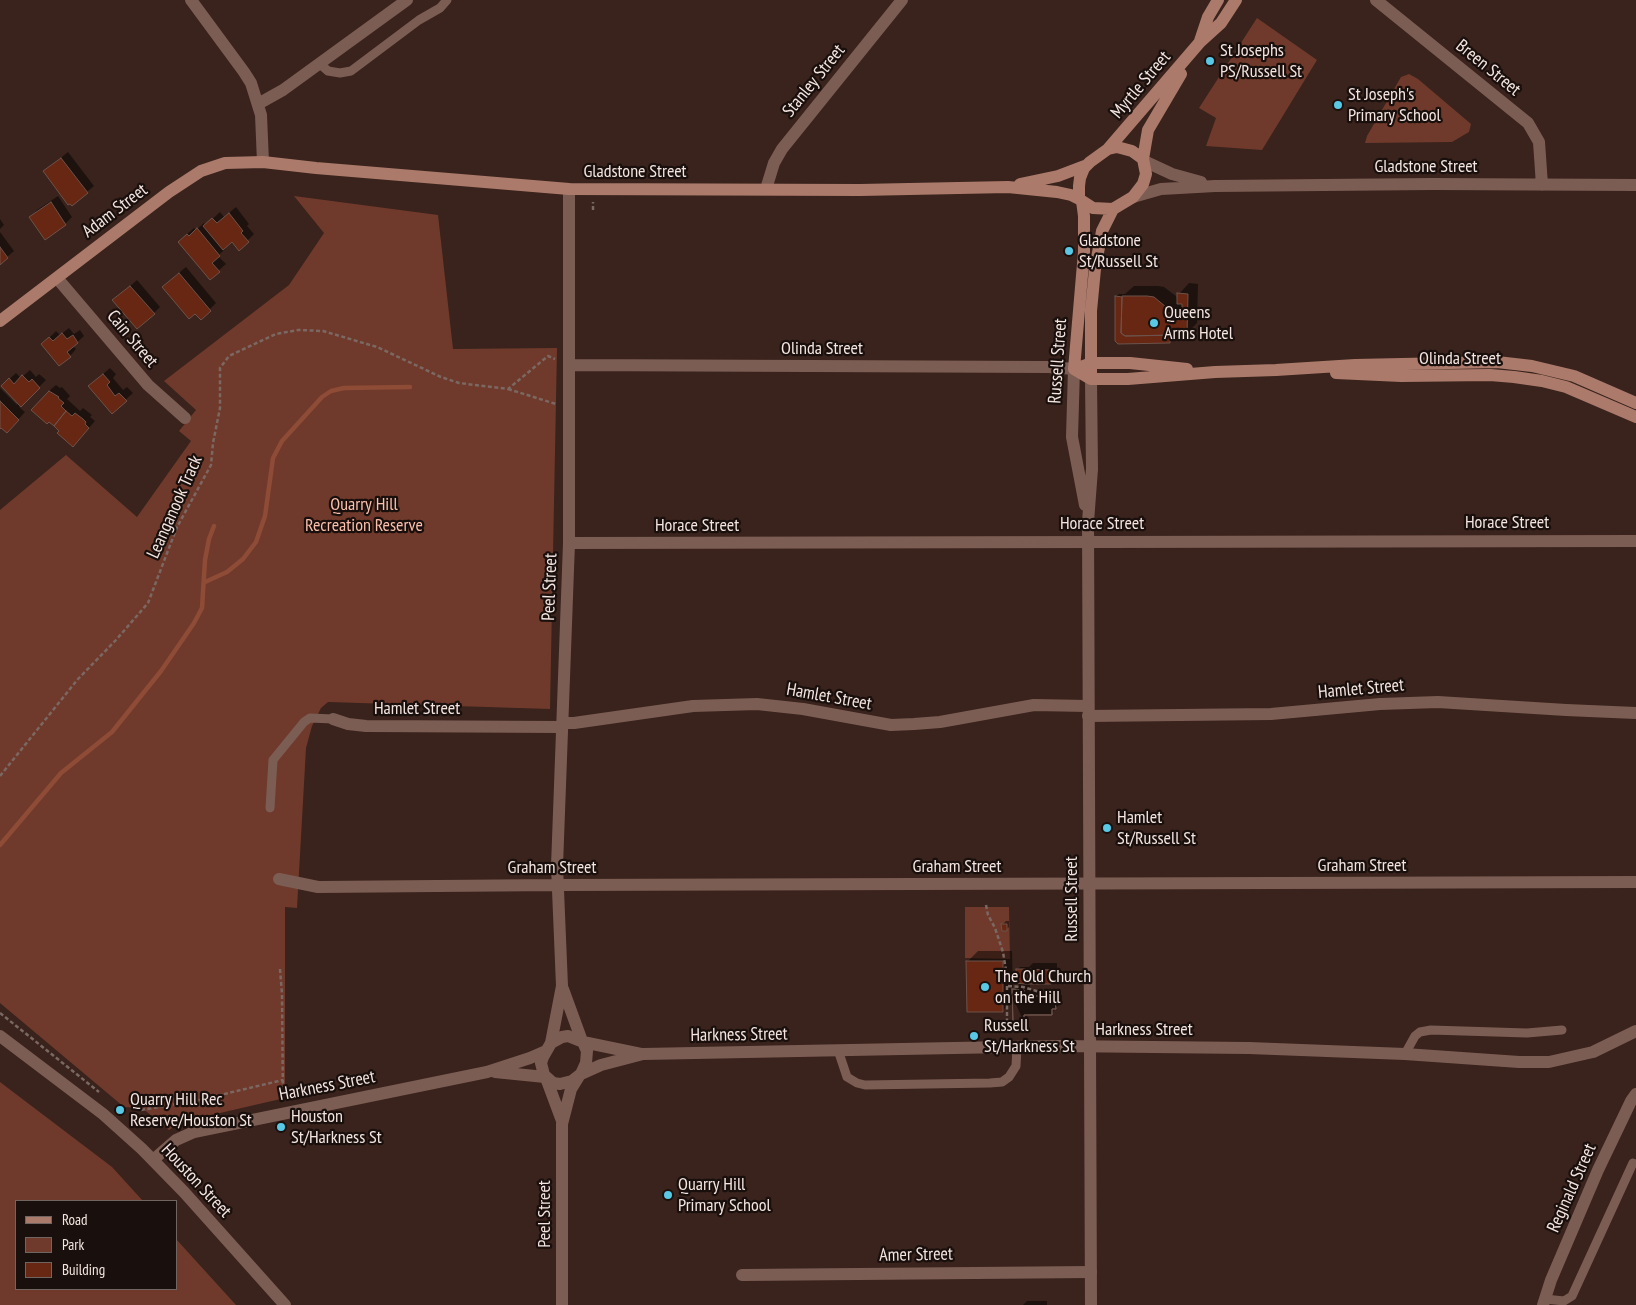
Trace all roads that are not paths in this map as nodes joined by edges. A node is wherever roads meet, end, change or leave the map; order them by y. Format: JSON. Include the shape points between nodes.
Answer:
{"nodes":[{"id":1,"x":191,"y":0,"type":"edge"},
{"id":2,"x":407,"y":0,"type":"edge"},
{"id":3,"x":447,"y":0,"type":"edge"},
{"id":4,"x":902,"y":0,"type":"edge"},
{"id":5,"x":1218,"y":0,"type":"edge"},
{"id":6,"x":1236,"y":0,"type":"edge"},
{"id":7,"x":1376,"y":0,"type":"edge"},
{"id":8,"x":1200,"y":42,"type":"junction"},
{"id":9,"x":320,"y":64,"type":"junction"},
{"id":10,"x":258,"y":104,"type":"junction"},
{"id":11,"x":1108,"y":150,"type":"junction"},
{"id":12,"x":1144,"y":160,"type":"junction"},
{"id":13,"x":264,"y":162,"type":"junction"},
{"id":14,"x":1087,"y":166,"type":"junction"},
{"id":15,"x":1542,"y":185,"type":"junction"},
{"id":16,"x":1636,"y":185,"type":"edge"},
{"id":17,"x":1215,"y":186,"type":"junction"},
{"id":18,"x":1008,"y":187,"type":"junction"},
{"id":19,"x":569,"y":189,"type":"junction"},
{"id":20,"x":766,"y":190,"type":"junction"},
{"id":21,"x":1133,"y":197,"type":"junction"},
{"id":22,"x":1081,"y":200,"type":"junction"},
{"id":23,"x":1113,"y":209,"type":"junction"},
{"id":24,"x":57,"y":278,"type":"junction"},
{"id":25,"x":0,"y":321,"type":"edge"},
{"id":26,"x":1091,"y":363,"type":"junction"},
{"id":27,"x":570,"y":365,"type":"junction"},
{"id":28,"x":1074,"y":369,"type":"junction"},
{"id":29,"x":1276,"y":370,"type":"junction"},
{"id":30,"x":1215,"y":372,"type":"junction"},
{"id":31,"x":1092,"y":379,"type":"junction"},
{"id":32,"x":1636,"y":403,"type":"edge"},
{"id":33,"x":1636,"y":417,"type":"edge"},
{"id":34,"x":185,"y":418,"type":"dead end"},
{"id":35,"x":1088,"y":522,"type":"junction"},
{"id":36,"x":1636,"y":540,"type":"edge"},
{"id":37,"x":1088,"y":542,"type":"junction"},
{"id":38,"x":569,"y":543,"type":"junction"},
{"id":39,"x":1088,"y":711,"type":"junction"},
{"id":40,"x":1636,"y":713,"type":"edge"},
{"id":41,"x":334,"y":719,"type":"joint"},
{"id":42,"x":562,"y":724,"type":"junction"},
{"id":43,"x":270,"y":808,"type":"dead end"},
{"id":44,"x":279,"y":879,"type":"dead end"},
{"id":45,"x":1636,"y":882,"type":"edge"},
{"id":46,"x":1089,"y":884,"type":"junction"},
{"id":47,"x":557,"y":885,"type":"junction"},
{"id":48,"x":562,"y":986,"type":"junction"},
{"id":49,"x":1562,"y":1030,"type":"dead end"},
{"id":50,"x":1636,"y":1030,"type":"edge"},
{"id":51,"x":0,"y":1036,"type":"edge"},
{"id":52,"x":582,"y":1042,"type":"junction"},
{"id":53,"x":548,"y":1047,"type":"junction"},
{"id":54,"x":1090,"y":1047,"type":"junction"},
{"id":55,"x":1017,"y":1048,"type":"junction"},
{"id":56,"x":838,"y":1050,"type":"junction"},
{"id":57,"x":643,"y":1054,"type":"junction"},
{"id":58,"x":1405,"y":1054,"type":"junction"},
{"id":59,"x":487,"y":1072,"type":"junction"},
{"id":60,"x":580,"y":1075,"type":"junction"},
{"id":61,"x":546,"y":1077,"type":"junction"},
{"id":62,"x":1636,"y":1094,"type":"edge"},
{"id":63,"x":562,"y":1124,"type":"junction"},
{"id":64,"x":153,"y":1160,"type":"junction"},
{"id":65,"x":1633,"y":1163,"type":"dead end"},
{"id":66,"x":1091,"y":1272,"type":"junction"},
{"id":67,"x":742,"y":1275,"type":"dead end"},
{"id":68,"x":1544,"y":1302,"type":"edge"},
{"id":69,"x":279,"y":1303,"type":"edge"},
{"id":70,"x":562,"y":1305,"type":"edge"},
{"id":71,"x":1091,"y":1305,"type":"edge"}],
"edges":[{"from":1,"to":10,"type":"street","via":[[244,72]]},
{"from":2,"to":9,"type":"street"},
{"from":3,"to":9,"type":"lane","via":[[352,71],[340,73]]},
{"from":4,"to":20,"type":"street","name":"Stanley Street","via":[[782,149]]},
{"from":5,"to":8,"type":"main road","name":"Myrtle Street"},
{"from":6,"to":8,"type":"main road","name":"Myrtle Street","via":[[1221,23]]},
{"from":7,"to":15,"type":"street","name":"Breen Street","via":[[1528,123],[1539,142]]},
{"from":8,"to":11,"type":"main road","name":"Myrtle Street"},
{"from":8,"to":12,"type":"main road","name":"Myrtle Street","via":[[1148,130]]},
{"from":9,"to":10,"type":"street"},
{"from":10,"to":13,"type":"street"},
{"from":11,"to":12,"type":"main road","via":[[1126,148]]},
{"from":11,"to":14,"type":"main road"},
{"from":12,"to":17,"type":"street","name":"Gladstone Street","via":[[1184,178]]},
{"from":12,"to":21,"type":"main road","via":[[1144,180]]},
{"from":13,"to":19,"type":"main road","name":"Gladstone Street"},
{"from":13,"to":24,"type":"main road","name":"Adam Street","via":[[225,163],[201,171]]},
{"from":14,"to":18,"type":"main road","name":"Gladstone Street"},
{"from":14,"to":22,"type":"main road","via":[[1078,186]]},
{"from":15,"to":16,"type":"street","name":"Gladstone Street"},
{"from":15,"to":17,"type":"street","name":"Gladstone Street"},
{"from":17,"to":21,"type":"street","name":"Gladstone Street","via":[[1161,189]]},
{"from":18,"to":20,"type":"main road","name":"Gladstone Street"},
{"from":18,"to":22,"type":"main road","name":"Gladstone Street","via":[[1057,192]]},
{"from":19,"to":20,"type":"main road","name":"Gladstone Street"},
{"from":19,"to":27,"type":"street","name":"Peel Street"},
{"from":21,"to":23,"type":"main road"},
{"from":22,"to":23,"type":"main road","via":[[1093,208]]},
{"from":22,"to":28,"type":"main road","name":"Russell Street","via":[[1084,252]]},
{"from":23,"to":26,"type":"main road","name":"Russell Street","via":[[1102,231],[1095,268]]},
{"from":24,"to":25,"type":"main road","name":"Adam Street"},
{"from":24,"to":34,"type":"street","name":"Cain Street","via":[[148,385]]},
{"from":26,"to":28,"type":"main road","name":"Olinda Street"},
{"from":26,"to":30,"type":"main road","name":"Olinda Street","via":[[1130,363]]},
{"from":26,"to":31,"type":"main road","name":"Russell Street"},
{"from":27,"to":28,"type":"street","name":"Olinda Street","via":[[1049,366]]},
{"from":27,"to":38,"type":"street","name":"Peel Street"},
{"from":28,"to":31,"type":"main road","name":"Olinda Street"},
{"from":28,"to":35,"type":"street","name":"Russell Street","via":[[1072,437]]},
{"from":29,"to":30,"type":"main road","name":"Olinda Street"},
{"from":29,"to":32,"type":"main road","name":"Olinda Street","via":[[1355,365],[1516,364],[1574,376]]},
{"from":29,"to":33,"type":"main road","name":"Olinda Street","via":[[1514,377],[1566,387]]},
{"from":30,"to":31,"type":"main road","name":"Olinda Street","via":[[1141,379]]},
{"from":31,"to":35,"type":"street","name":"Russell Street","via":[[1092,469]]},
{"from":35,"to":37,"type":"street","name":"Russell Street"},
{"from":36,"to":37,"type":"street","name":"Horace Street"},
{"from":37,"to":38,"type":"street","name":"Horace Street"},
{"from":37,"to":39,"type":"street","name":"Russell Street"},
{"from":38,"to":42,"type":"street","name":"Peel Street"},
{"from":39,"to":40,"type":"street","name":"Hamlet Street","via":[[1271,714],[1372,704],[1438,702]]},
{"from":39,"to":42,"type":"street","name":"Hamlet Street","via":[[1034,705],[949,721],[891,725],[757,704],[693,706]]},
{"from":39,"to":46,"type":"street","name":"Russell Street"},
{"from":41,"to":42,"type":"street","name":"Hamlet Street","via":[[366,726]]},
{"from":41,"to":43,"type":"lane","via":[[310,718],[304,722],[273,760]]},
{"from":42,"to":47,"type":"street","name":"Peel Street"},
{"from":44,"to":47,"type":"street","name":"Graham Street","via":[[318,887]]},
{"from":45,"to":46,"type":"street","name":"Graham Street"},
{"from":46,"to":47,"type":"street","name":"Graham Street"},
{"from":46,"to":54,"type":"street","name":"Russell Street"},
{"from":47,"to":48,"type":"street","name":"Peel Street"},
{"from":48,"to":52,"type":"street","name":"Peel Street"},
{"from":48,"to":53,"type":"street","name":"Peel Street"},
{"from":49,"to":58,"type":"lane","via":[[1527,1033],[1432,1030],[1420,1032]]},
{"from":50,"to":58,"type":"street","name":"Harkness Street","via":[[1592,1052],[1549,1062]]},
{"from":51,"to":64,"type":"street","name":"Houston Street","via":[[103,1114]]},
{"from":52,"to":53,"type":"street","via":[[568,1036]]},
{"from":52,"to":57,"type":"street","name":"Harkness Street"},
{"from":52,"to":60,"type":"street","via":[[588,1057]]},
{"from":53,"to":59,"type":"street","name":"Harkness Street","via":[[530,1058]]},
{"from":53,"to":61,"type":"street","via":[[541,1063]]},
{"from":54,"to":55,"type":"street","name":"Harkness Street"},
{"from":54,"to":58,"type":"street","name":"Harkness Street","via":[[1249,1048]]},
{"from":54,"to":66,"type":"street","name":"Russell Street"},
{"from":55,"to":56,"type":"street","name":"Harkness Street"},
{"from":55,"to":56,"type":"lane","via":[[1016,1066],[1009,1077],[990,1084],[857,1084],[847,1077]]},
{"from":56,"to":57,"type":"street","name":"Harkness Street"},
{"from":57,"to":60,"type":"street","name":"Harkness Street"},
{"from":59,"to":61,"type":"street","name":"Harkness Street"},
{"from":59,"to":64,"type":"street","name":"Harkness Street","via":[[183,1136]]},
{"from":60,"to":61,"type":"street","via":[[572,1082],[560,1084]]},
{"from":60,"to":63,"type":"street","name":"Peel Street","via":[[571,1089]]},
{"from":61,"to":63,"type":"street","name":"Peel Street"},
{"from":62,"to":68,"type":"street","name":"Reginald Street","via":[[1598,1170]]},
{"from":63,"to":70,"type":"street","name":"Peel Street"},
{"from":64,"to":69,"type":"street","name":"Houston Street"},
{"from":65,"to":68,"type":"lane","name":"Reginald Street","via":[[1572,1296],[1564,1301]]},
{"from":66,"to":67,"type":"street","name":"Amer Street"},
{"from":66,"to":71,"type":"street","name":"Russell Street"}]}
